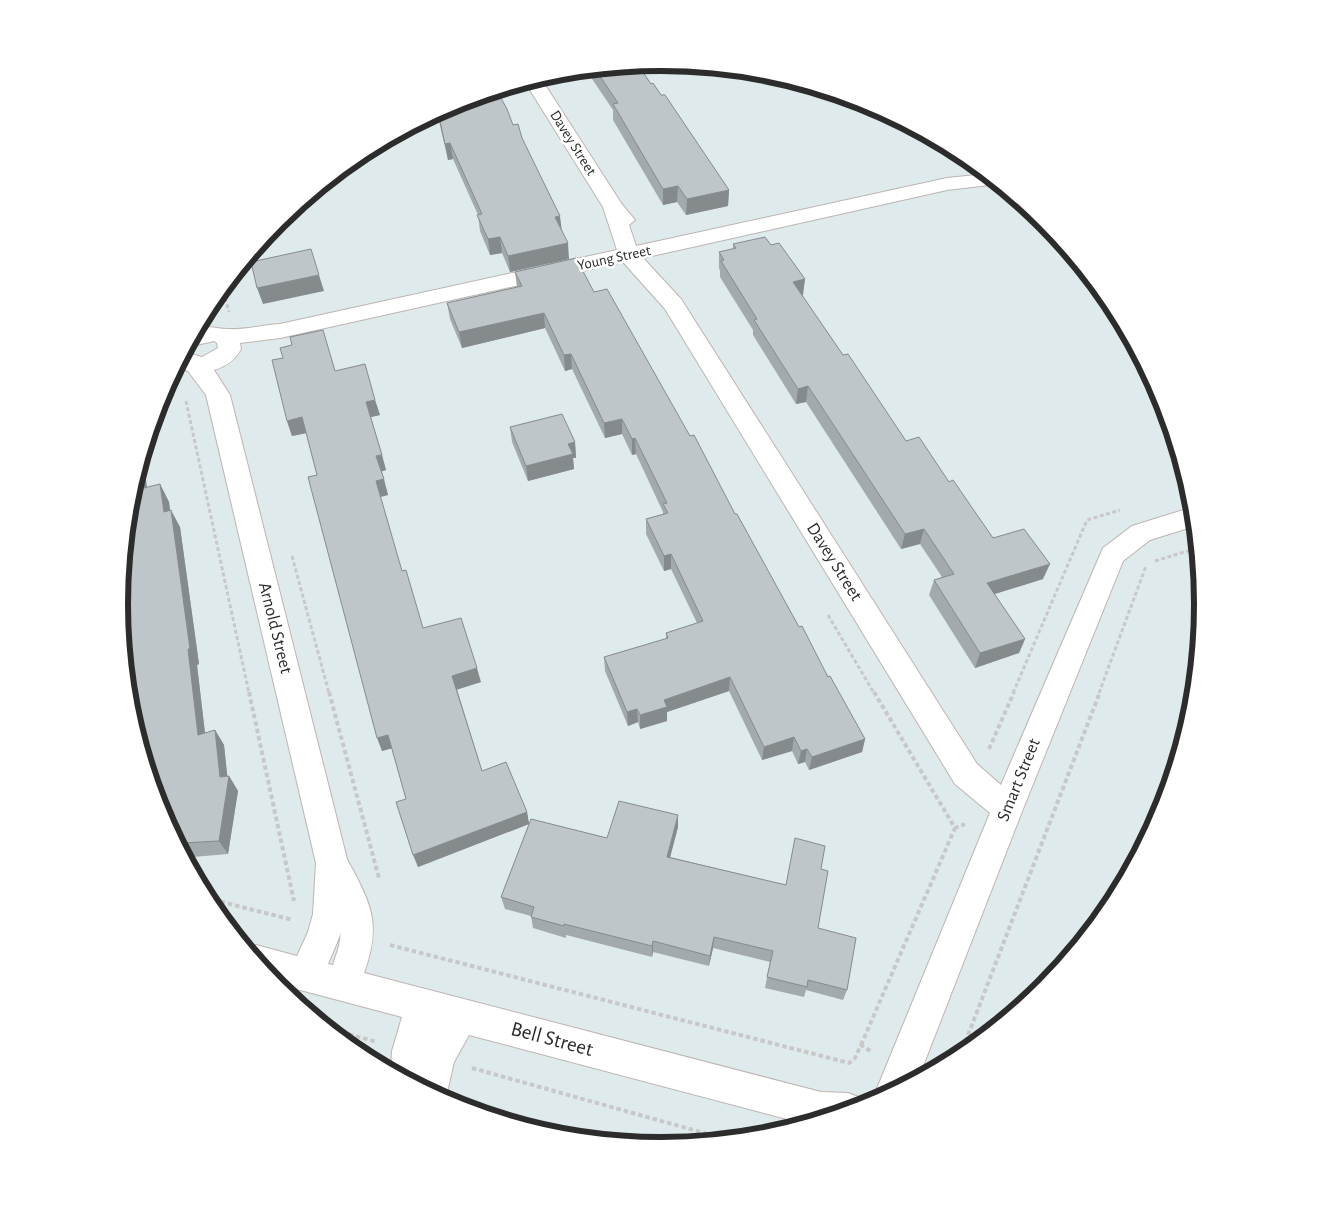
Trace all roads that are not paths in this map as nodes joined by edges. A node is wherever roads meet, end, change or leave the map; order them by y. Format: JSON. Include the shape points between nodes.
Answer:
{"nodes":[{"id":1,"x":537,"y":86,"type":"edge"},
{"id":2,"x":975,"y":174,"type":"edge"},
{"id":3,"x":985,"y":181,"type":"edge"},
{"id":4,"x":947,"y":184,"type":"junction"},
{"id":5,"x":613,"y":207,"type":"junction"},
{"id":6,"x":652,"y":250,"type":"junction"},
{"id":7,"x":629,"y":255,"type":"junction"},
{"id":8,"x":672,"y":304,"type":"junction"},
{"id":9,"x":201,"y":335,"type":"edge"},
{"id":10,"x":219,"y":340,"type":"edge"},
{"id":11,"x":187,"y":361,"type":"edge"},
{"id":12,"x":187,"y":362,"type":"edge"},
{"id":13,"x":218,"y":395,"type":"junction"},
{"id":14,"x":1187,"y":518,"type":"edge"},
{"id":15,"x":1007,"y":809,"type":"junction"},
{"id":16,"x":332,"y":862,"type":"junction"},
{"id":17,"x":269,"y":965,"type":"edge"},
{"id":18,"x":306,"y":975,"type":"junction"},
{"id":19,"x":343,"y":985,"type":"junction"},
{"id":20,"x":423,"y":1006,"type":"junction"},
{"id":21,"x":460,"y":1015,"type":"junction"},
{"id":22,"x":421,"y":1071,"type":"edge"},
{"id":23,"x":899,"y":1081,"type":"edge"},
{"id":24,"x":828,"y":1110,"type":"edge"}],
"edges":[{"from":1,"to":5,"type":"street","name":"Davey Street"},
{"from":2,"to":4,"type":"street","name":"Young Street"},
{"from":3,"to":4,"type":"street","name":"Young Street"},
{"from":4,"to":6,"type":"street","name":"Young Street"},
{"from":5,"to":6,"type":"street","name":"Davey Street"},
{"from":5,"to":7,"type":"street","name":"Davey Street"},
{"from":6,"to":7,"type":"street","name":"Young Street"},
{"from":6,"to":8,"type":"street","name":"Davey Street"},
{"from":7,"to":8,"type":"street","name":"Davey Street","via":[[644,276]]},
{"from":7,"to":10,"type":"street","name":"Young Street","via":[[280,331]]},
{"from":8,"to":15,"type":"street","name":"Davey Street","via":[[966,774]]},
{"from":9,"to":10,"type":"street"},
{"from":10,"to":11,"type":"street","via":[[208,364]]},
{"from":10,"to":13,"type":"street","name":"Arnold Street"},
{"from":12,"to":13,"type":"street","name":"Arnold Street","via":[[208,377]]},
{"from":13,"to":16,"type":"street","name":"Arnold Street"},
{"from":14,"to":15,"type":"street","name":"Smart Street","via":[[1142,533],[1112,556]]},
{"from":15,"to":23,"type":"street","name":"Smart Street"},
{"from":16,"to":18,"type":"street","name":"Arnold Street","via":[[330,914]]},
{"from":16,"to":19,"type":"street","name":"Arnold Street","via":[[352,904],[357,925],[356,941]]},
{"from":17,"to":18,"type":"street","name":"Bell Street"},
{"from":18,"to":19,"type":"street","name":"Bell Street"},
{"from":19,"to":20,"type":"street","name":"Bell Street"},
{"from":20,"to":21,"type":"street","name":"Bell Street"},
{"from":20,"to":22,"type":"street"},
{"from":21,"to":22,"type":"street"},
{"from":21,"to":24,"type":"street","name":"Bell Street"}]}
